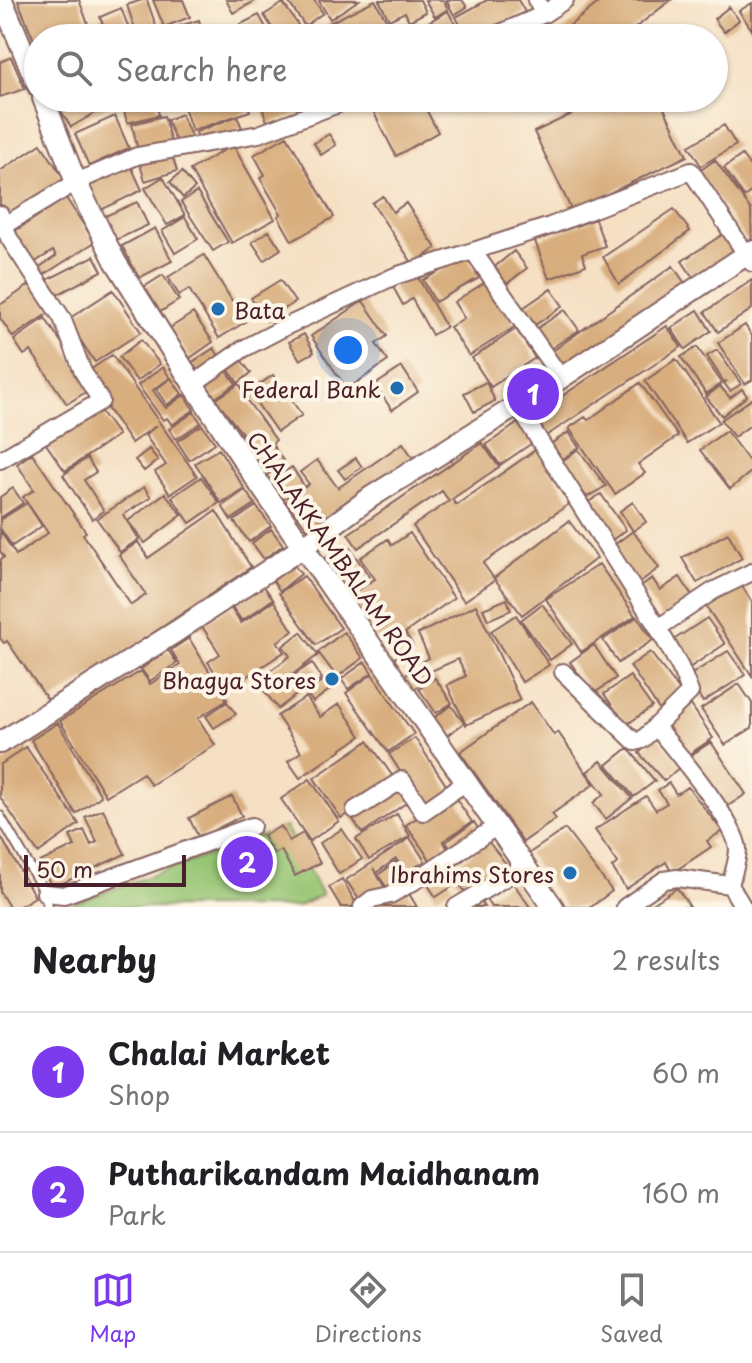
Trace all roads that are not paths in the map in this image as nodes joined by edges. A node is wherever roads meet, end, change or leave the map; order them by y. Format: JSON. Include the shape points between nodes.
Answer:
{"nodes":[{"id":1,"x":2,"y":0,"type":"edge"},
{"id":2,"x":565,"y":0,"type":"edge"},
{"id":3,"x":540,"y":7,"type":"edge"},
{"id":4,"x":512,"y":24,"type":"edge"},
{"id":5,"x":24,"y":53,"type":"edge"},
{"id":6,"x":48,"y":112,"type":"edge"},
{"id":7,"x":317,"y":112,"type":"edge"},
{"id":8,"x":76,"y":182,"type":"junction"},
{"id":9,"x":2,"y":222,"type":"edge"},
{"id":10,"x":473,"y":251,"type":"junction"},
{"id":11,"x":750,"y":257,"type":"edge"},
{"id":12,"x":561,"y":378,"type":"junction"},
{"id":13,"x":193,"y":384,"type":"junction"},
{"id":14,"x":517,"y":405,"type":"junction"},
{"id":15,"x":0,"y":460,"type":"edge"},
{"id":16,"x":303,"y":547,"type":"junction"},
{"id":17,"x":750,"y":578,"type":"edge"},
{"id":18,"x":658,"y":628,"type":"junction"},
{"id":19,"x":563,"y":672,"type":"dead end"},
{"id":20,"x":655,"y":726,"type":"junction"},
{"id":21,"x":0,"y":743,"type":"edge"},
{"id":22,"x":466,"y":782,"type":"junction"},
{"id":23,"x":355,"y":810,"type":"dead end"},
{"id":24,"x":0,"y":816,"type":"edge"},
{"id":25,"x":252,"y":826,"type":"dead end"},
{"id":26,"x":497,"y":826,"type":"junction"},
{"id":27,"x":525,"y":866,"type":"junction"},
{"id":28,"x":730,"y":885,"type":"junction"},
{"id":29,"x":46,"y":900,"type":"edge"},
{"id":30,"x":362,"y":907,"type":"edge"},
{"id":31,"x":456,"y":907,"type":"edge"},
{"id":32,"x":553,"y":907,"type":"edge"},
{"id":33,"x":625,"y":907,"type":"edge"},
{"id":34,"x":743,"y":907,"type":"edge"}],
"edges":[{"from":1,"to":5,"type":"street"},
{"from":2,"to":3,"type":"street"},
{"from":3,"to":4,"type":"street"},
{"from":6,"to":8,"type":"street","name":"CHALAKKAMBALAM ROAD"},
{"from":7,"to":8,"type":"street","via":[[259,134],[137,156]]},
{"from":8,"to":9,"type":"street"},
{"from":8,"to":13,"type":"street","name":"CHALAKKAMBALAM ROAD","via":[[115,261]]},
{"from":9,"to":15,"type":"street","via":[[62,318],[101,401]]},
{"from":10,"to":11,"type":"street","via":[[691,171]]},
{"from":10,"to":12,"type":"street"},
{"from":10,"to":13,"type":"street","via":[[395,276],[287,326]]},
{"from":11,"to":12,"type":"street"},
{"from":12,"to":14,"type":"street"},
{"from":13,"to":16,"type":"street","name":"CHALAKKAMBALAM ROAD"},
{"from":14,"to":16,"type":"street","via":[[371,497]]},
{"from":14,"to":18,"type":"street"},
{"from":16,"to":21,"type":"street"},
{"from":16,"to":22,"type":"street","name":"CHALAKKAMBALAM ROAD"},
{"from":17,"to":18,"type":"street","via":[[713,591]]},
{"from":18,"to":20,"type":"street","via":[[690,692]]},
{"from":19,"to":20,"type":"street","via":[[635,742]]},
{"from":20,"to":28,"type":"street","via":[[731,825],[738,850]]},
{"from":22,"to":23,"type":"street","via":[[423,812],[402,780]]},
{"from":22,"to":26,"type":"street","name":"CHALAKKAMBALAM ROAD"},
{"from":24,"to":29,"type":"lane"},
{"from":25,"to":29,"type":"street"},
{"from":26,"to":27,"type":"street","name":"CHALAKKAMBALAM ROAD"},
{"from":26,"to":30,"type":"street","via":[[413,882]]},
{"from":27,"to":31,"type":"street"},
{"from":27,"to":32,"type":"street","name":"CHALAKKAMBALAM ROAD"},
{"from":28,"to":33,"type":"street","via":[[664,880]]},
{"from":28,"to":34,"type":"street"}]}
